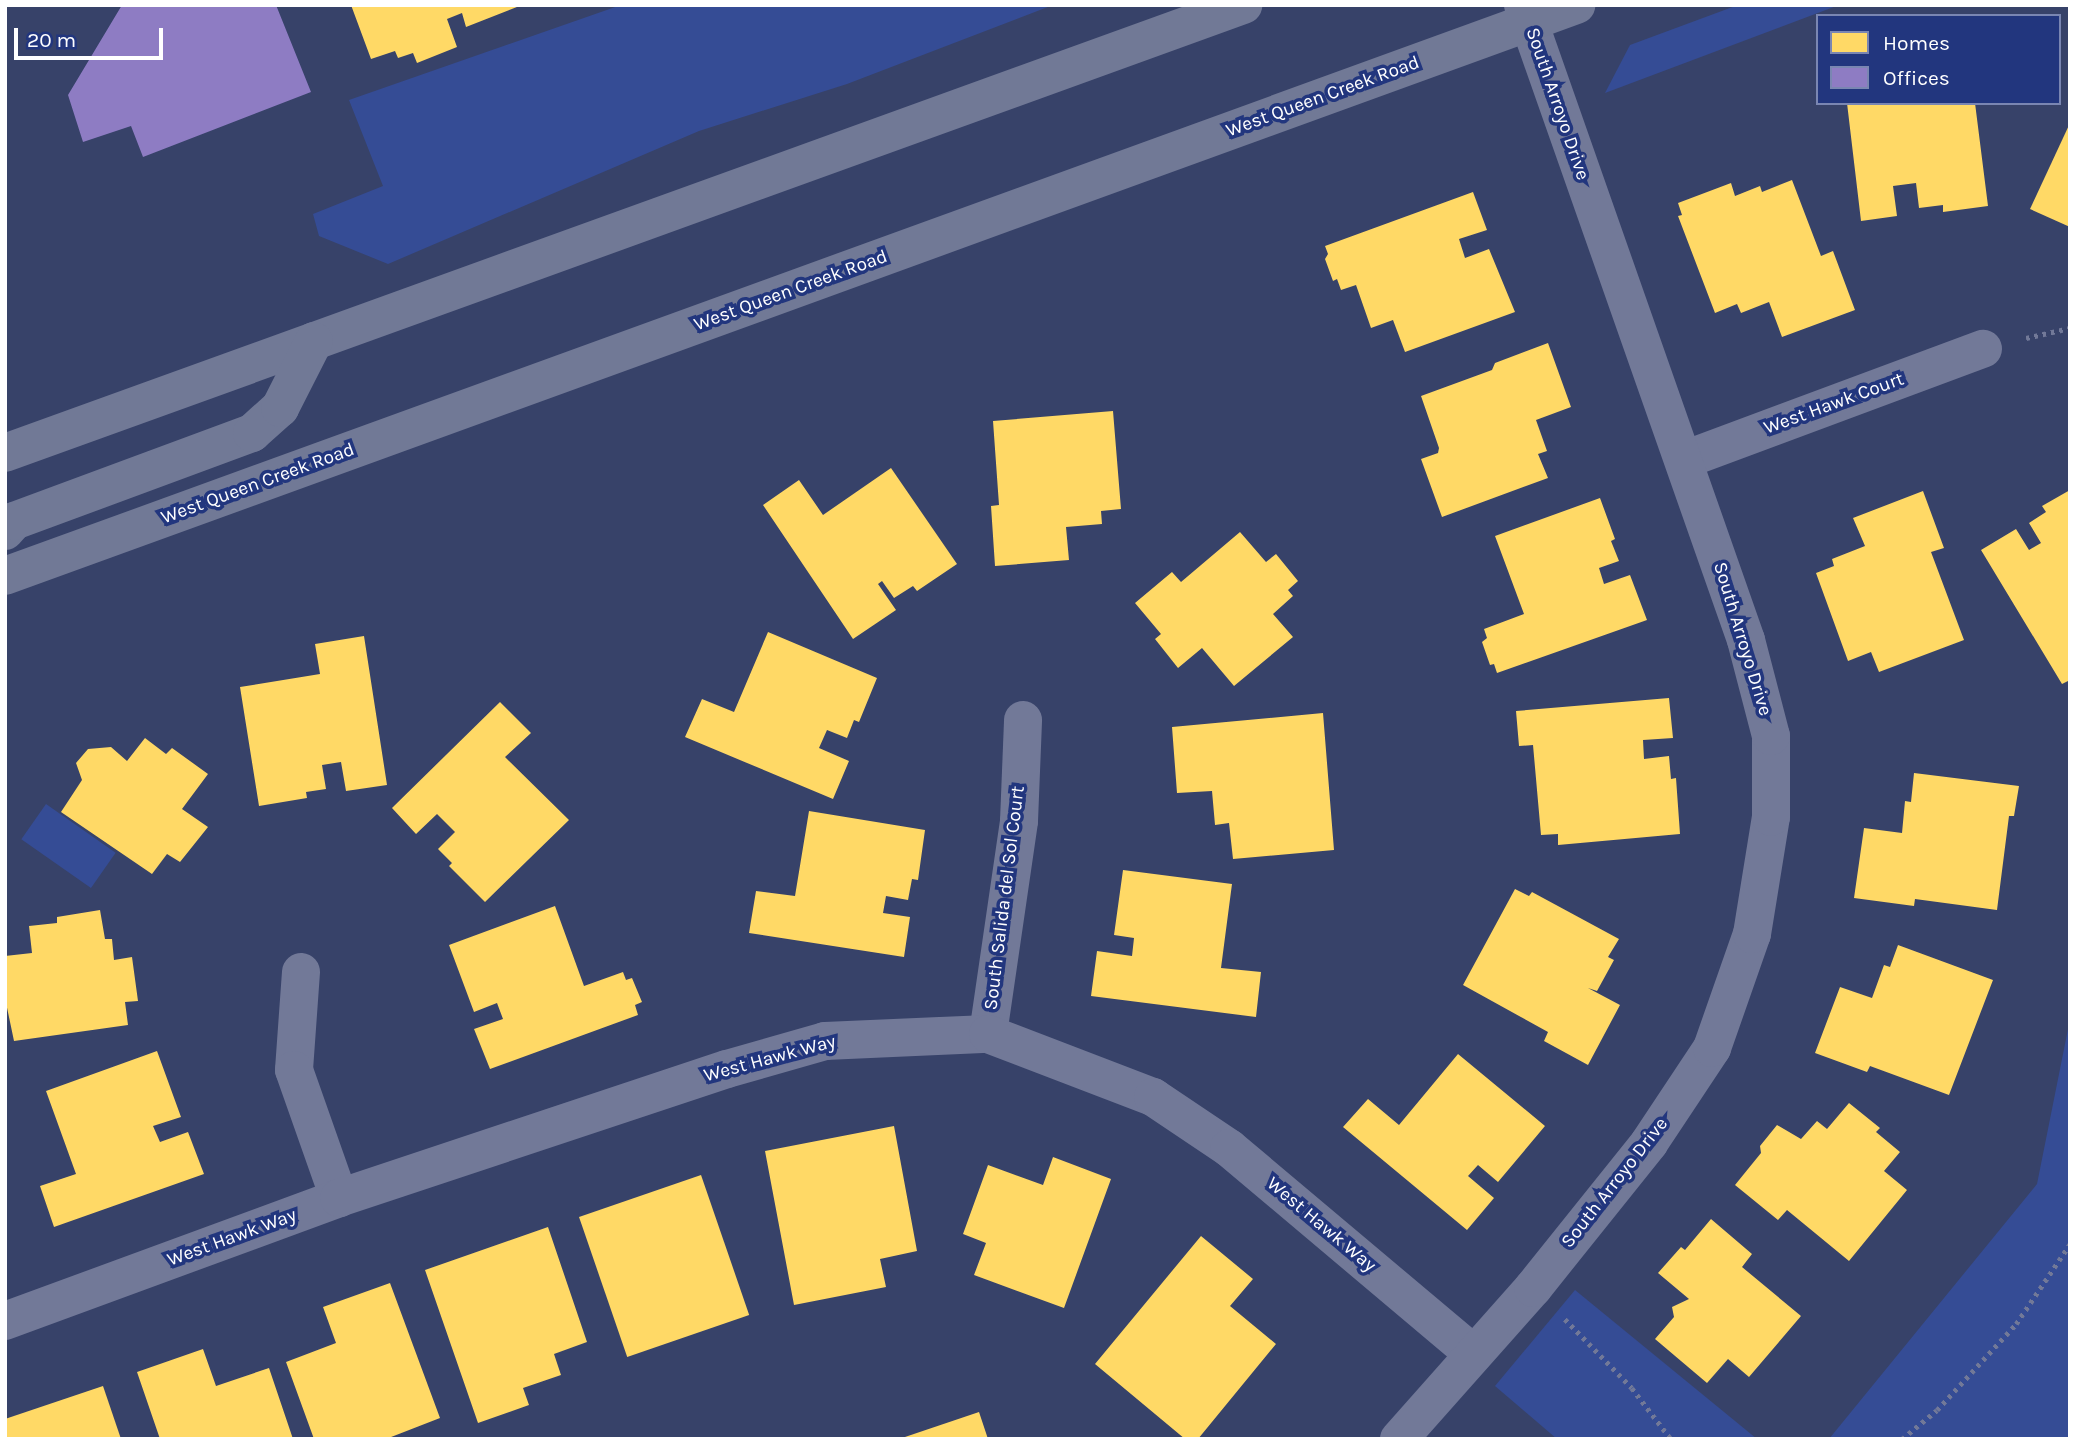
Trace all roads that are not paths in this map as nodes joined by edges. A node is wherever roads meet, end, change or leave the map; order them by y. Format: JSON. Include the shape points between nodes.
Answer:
{"nodes":[{"id":1,"x":1243,"y":5,"type":"edge"},
{"id":2,"x":1576,"y":5,"type":"edge"},
{"id":3,"x":1526,"y":14,"type":"edge"},
{"id":4,"x":314,"y":341,"type":"junction"},
{"id":5,"x":1983,"y":349,"type":"dead end"},
{"id":6,"x":5,"y":453,"type":"edge"},
{"id":7,"x":1684,"y":460,"type":"junction"},
{"id":8,"x":5,"y":531,"type":"edge"},
{"id":9,"x":5,"y":576,"type":"edge"},
{"id":10,"x":1023,"y":720,"type":"dead end"},
{"id":11,"x":301,"y":972,"type":"dead end"},
{"id":12,"x":988,"y":1034,"type":"junction"},
{"id":13,"x":339,"y":1199,"type":"junction"},
{"id":14,"x":5,"y":1321,"type":"edge"},
{"id":15,"x":1474,"y":1354,"type":"junction"},
{"id":16,"x":1399,"y":1439,"type":"edge"}],
"edges":[{"from":1,"to":4,"type":"main road"},
{"from":2,"to":3,"type":"main road","name":"West Queen Creek Road"},
{"from":3,"to":7,"type":"street","name":"South Arroyo Drive"},
{"from":3,"to":9,"type":"main road","name":"West Queen Creek Road"},
{"from":4,"to":6,"type":"main road"},
{"from":4,"to":8,"type":"main road","via":[[280,408],[252,433],[14,521]]},
{"from":5,"to":7,"type":"street","name":"West Hawk Court"},
{"from":7,"to":15,"type":"street","name":"South Arroyo Drive","via":[[1746,640],[1771,736],[1771,817],[1752,934],[1712,1048],[1649,1143]]},
{"from":10,"to":12,"type":"street","name":"South Salida del Sol Court","via":[[1019,821]]},
{"from":11,"to":13,"type":"street","via":[[294,1070]]},
{"from":12,"to":13,"type":"street","name":"West Hawk Way","via":[[825,1041],[727,1069]]},
{"from":12,"to":15,"type":"street","name":"West Hawk Way","via":[[1153,1097],[1229,1148]]},
{"from":13,"to":14,"type":"street","name":"West Hawk Way"},
{"from":15,"to":16,"type":"street","name":"South Arroyo Drive"}]}
